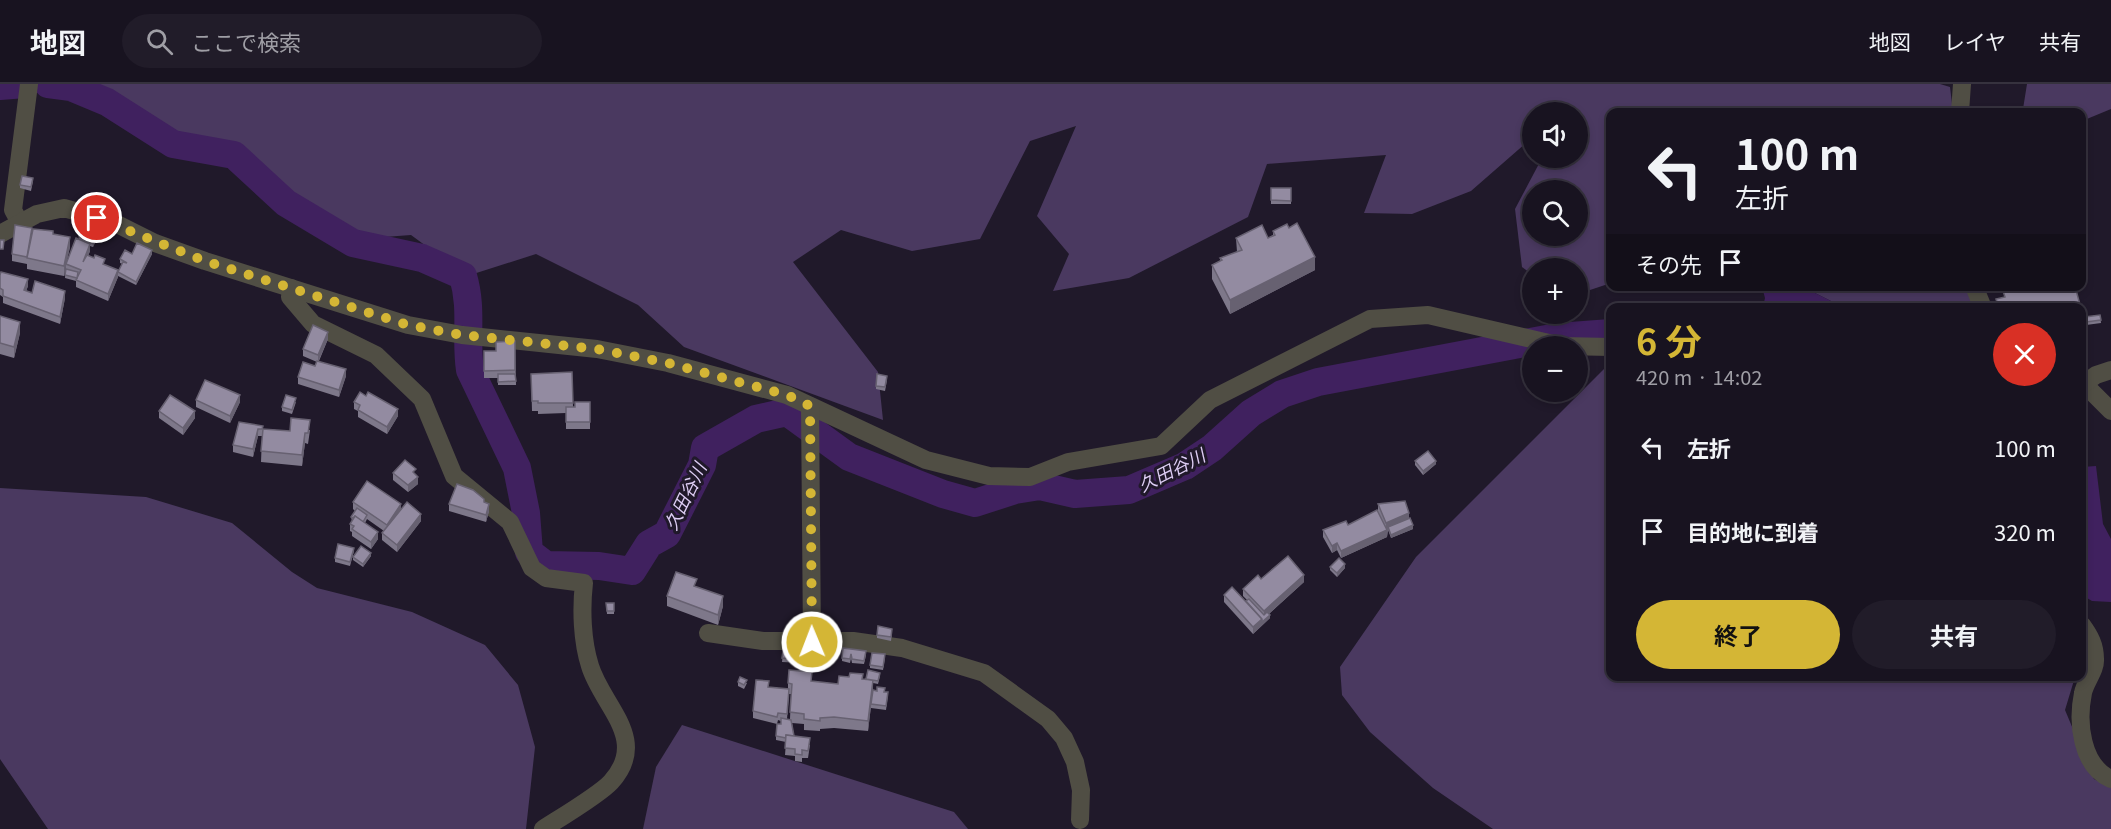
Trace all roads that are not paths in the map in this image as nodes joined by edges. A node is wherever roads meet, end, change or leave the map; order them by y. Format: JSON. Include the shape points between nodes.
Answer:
{"nodes":[{"id":1,"x":29,"y":84,"type":"edge"},
{"id":2,"x":1962,"y":84,"type":"edge"},
{"id":3,"x":1960,"y":108,"type":"edge"},
{"id":4,"x":19,"y":221,"type":"junction"},
{"id":5,"x":0,"y":234,"type":"edge"},
{"id":6,"x":291,"y":288,"type":"junction"},
{"id":7,"x":1606,"y":347,"type":"edge"},
{"id":8,"x":2111,"y":370,"type":"edge"},
{"id":9,"x":2086,"y":382,"type":"edge"},
{"id":10,"x":2086,"y":387,"type":"edge"},
{"id":11,"x":2111,"y":411,"type":"edge"},
{"id":12,"x":810,"y":413,"type":"junction"},
{"id":13,"x":2086,"y":630,"type":"edge"},
{"id":14,"x":708,"y":633,"type":"dead end"},
{"id":15,"x":812,"y":642,"type":"junction"},
{"id":16,"x":2111,"y":779,"type":"edge"},
{"id":17,"x":1080,"y":820,"type":"dead end"},
{"id":18,"x":543,"y":829,"type":"edge"}],
"edges":[{"from":1,"to":4,"type":"street","via":[[13,210]]},
{"from":2,"to":3,"type":"street"},
{"from":4,"to":5,"type":"street"},
{"from":4,"to":6,"type":"street","via":[[64,208],[113,222],[155,243]]},
{"from":6,"to":12,"type":"street","via":[[408,325],[462,335],[597,349],[668,363],[787,395]]},
{"from":6,"to":18,"type":"street","via":[[290,297],[313,324],[376,355],[422,399],[454,476],[510,522],[532,568],[546,578],[584,583],[582,604],[589,664],[627,742],[624,760],[611,783]]},
{"from":7,"to":12,"type":"street","via":[[1562,346],[1428,315],[1370,319],[1210,400],[1161,446],[1068,462],[1030,477],[989,476],[926,460]]},
{"from":8,"to":9,"type":"street"},
{"from":10,"to":11,"type":"street"},
{"from":12,"to":15,"type":"street"},
{"from":13,"to":16,"type":"street","via":[[2092,638],[2096,661],[2083,693],[2081,733],[2092,764]]},
{"from":14,"to":15,"type":"street"},
{"from":15,"to":17,"type":"street","via":[[853,641],[902,648],[984,674],[1048,719],[1064,738],[1081,790]]}]}
